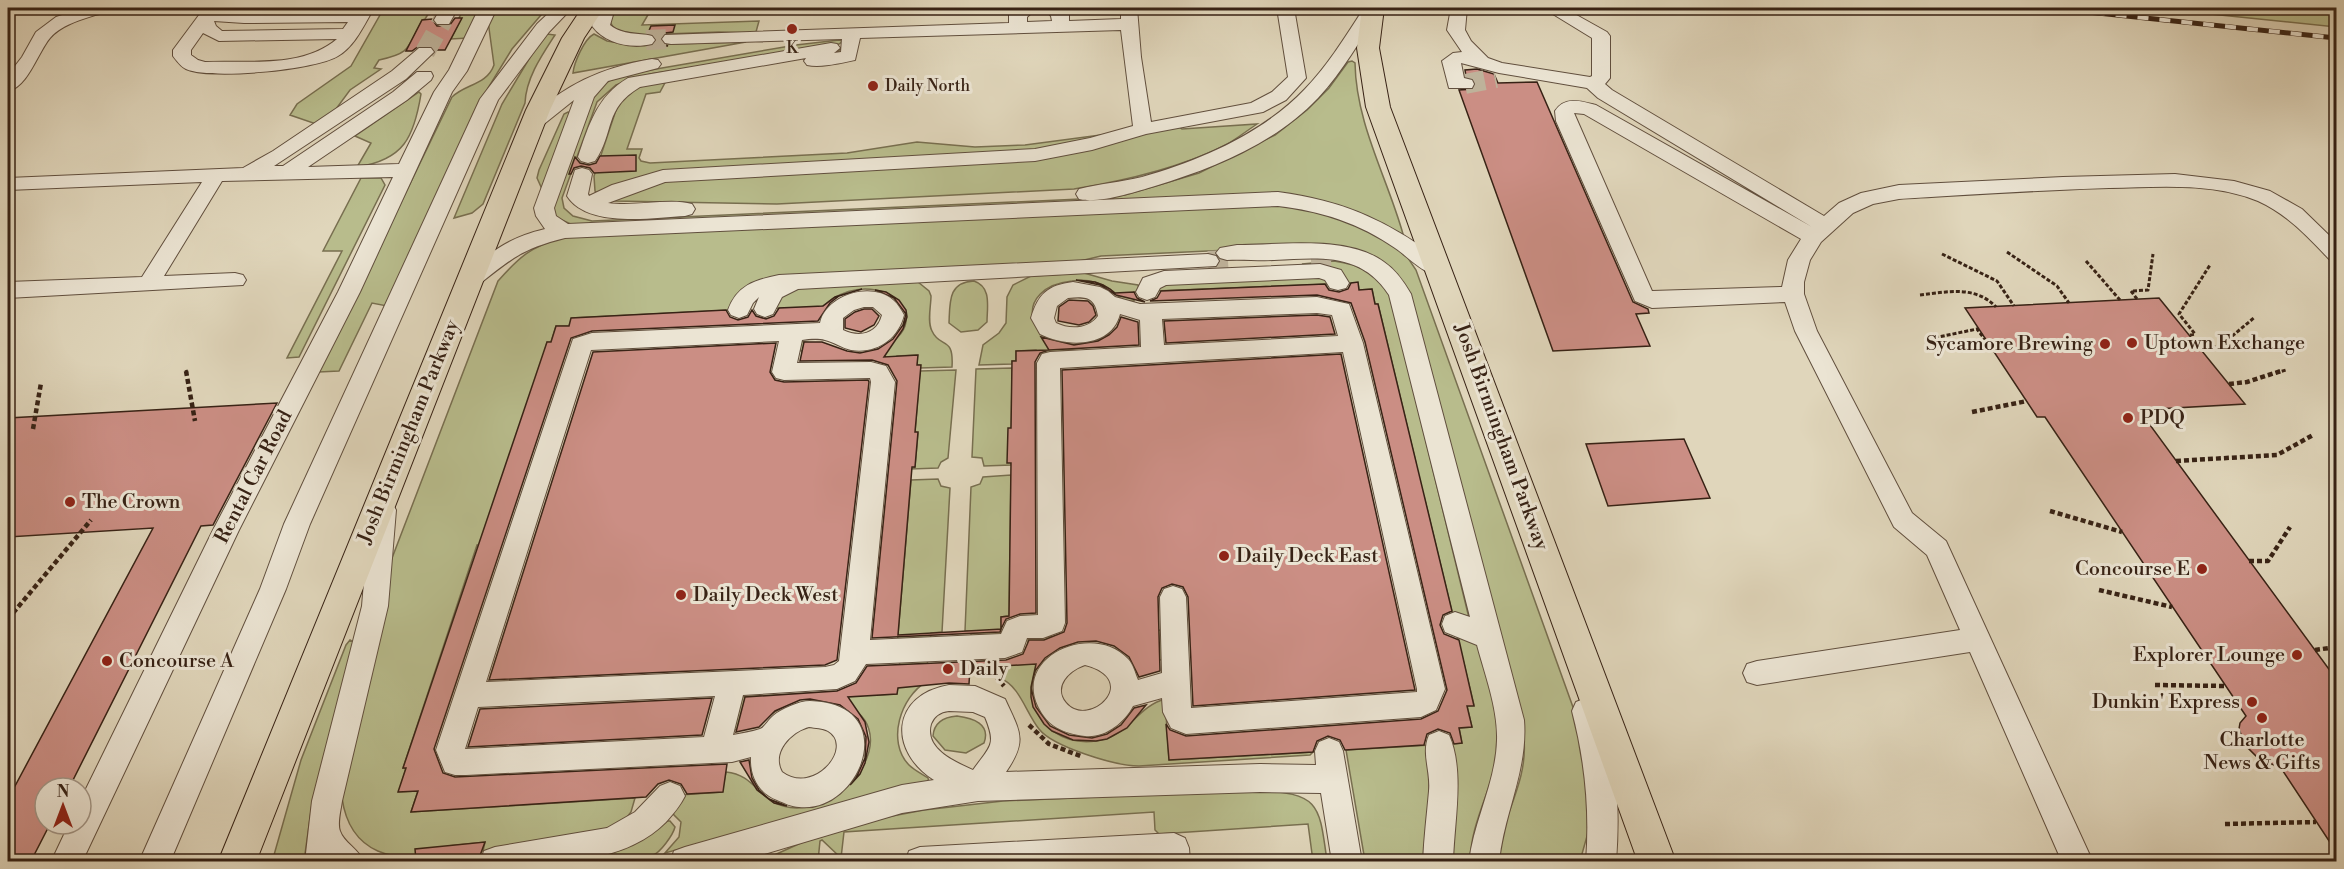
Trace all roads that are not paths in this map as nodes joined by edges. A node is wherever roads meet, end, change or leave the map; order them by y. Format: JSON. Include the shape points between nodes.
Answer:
{"nodes":[{"id":1,"x":99,"y":8,"type":"edge"},
{"id":2,"x":285,"y":8,"type":"edge"},
{"id":3,"x":489,"y":8,"type":"edge"},
{"id":4,"x":563,"y":8,"type":"edge"},
{"id":5,"x":593,"y":8,"type":"edge"},
{"id":6,"x":607,"y":8,"type":"edge"},
{"id":7,"x":1028,"y":8,"type":"edge"},
{"id":8,"x":1052,"y":8,"type":"edge"},
{"id":9,"x":1285,"y":8,"type":"edge"},
{"id":10,"x":1372,"y":8,"type":"edge"},
{"id":11,"x":1459,"y":8,"type":"edge"},
{"id":12,"x":1552,"y":8,"type":"edge"},
{"id":13,"x":35,"y":15,"type":"dead end"},
{"id":14,"x":207,"y":15,"type":"edge"},
{"id":15,"x":770,"y":16,"type":"dead end"},
{"id":16,"x":1129,"y":16,"type":"edge"},
{"id":17,"x":357,"y":19,"type":"edge"},
{"id":18,"x":1061,"y":27,"type":"junction"},
{"id":19,"x":1018,"y":28,"type":"junction"},
{"id":20,"x":42,"y":36,"type":"junction"},
{"id":21,"x":792,"y":36,"type":"junction"},
{"id":22,"x":763,"y":37,"type":"junction"},
{"id":23,"x":671,"y":39,"type":"tunnel mouth"},
{"id":24,"x":851,"y":39,"type":"junction"},
{"id":25,"x":646,"y":40,"type":"tunnel mouth"},
{"id":26,"x":1482,"y":62,"type":"junction"},
{"id":27,"x":1539,"y":75,"type":"junction"},
{"id":28,"x":603,"y":77,"type":"junction"},
{"id":29,"x":1496,"y":78,"type":"tunnel mouth"},
{"id":30,"x":673,"y":82,"type":"dead end"},
{"id":31,"x":434,"y":84,"type":"junction"},
{"id":32,"x":1465,"y":84,"type":"dead end"},
{"id":33,"x":8,"y":86,"type":"edge"},
{"id":34,"x":1594,"y":97,"type":"junction"},
{"id":35,"x":532,"y":124,"type":"junction"},
{"id":36,"x":1143,"y":129,"type":"junction"},
{"id":37,"x":405,"y":170,"type":"junction"},
{"id":38,"x":288,"y":172,"type":"junction"},
{"id":39,"x":241,"y":174,"type":"junction"},
{"id":40,"x":216,"y":175,"type":"junction"},
{"id":41,"x":8,"y":184,"type":"edge"},
{"id":42,"x":587,"y":205,"type":"junction"},
{"id":43,"x":565,"y":231,"type":"junction"},
{"id":44,"x":1818,"y":231,"type":"junction"},
{"id":45,"x":2333,"y":247,"type":"edge"},
{"id":46,"x":1332,"y":259,"type":"tunnel mouth"},
{"id":47,"x":1311,"y":260,"type":"tunnel mouth"},
{"id":48,"x":1363,"y":261,"type":"junction"},
{"id":49,"x":1268,"y":263,"type":"junction"},
{"id":50,"x":1439,"y":270,"type":"junction"},
{"id":51,"x":235,"y":280,"type":"dead end"},
{"id":52,"x":469,"y":281,"type":"junction"},
{"id":53,"x":797,"y":281,"type":"junction"},
{"id":54,"x":1338,"y":283,"type":"dead end"},
{"id":55,"x":148,"y":284,"type":"junction"},
{"id":56,"x":8,"y":291,"type":"edge"},
{"id":57,"x":1793,"y":294,"type":"junction"},
{"id":58,"x":1149,"y":301,"type":"junction"},
{"id":59,"x":1107,"y":303,"type":"dead end"},
{"id":60,"x":765,"y":309,"type":"dead end"},
{"id":61,"x":739,"y":310,"type":"dead end"},
{"id":62,"x":792,"y":332,"type":"junction"},
{"id":63,"x":833,"y":332,"type":"dead end"},
{"id":64,"x":1352,"y":343,"type":"junction"},
{"id":65,"x":1153,"y":352,"type":"junction"},
{"id":66,"x":385,"y":492,"type":"junction"},
{"id":67,"x":1173,"y":597,"type":"dead end"},
{"id":68,"x":1455,"y":624,"type":"dead end"},
{"id":69,"x":1571,"y":627,"type":"junction"},
{"id":70,"x":1489,"y":638,"type":"junction"},
{"id":71,"x":1979,"y":639,"type":"junction"},
{"id":72,"x":855,"y":653,"type":"junction"},
{"id":73,"x":1757,"y":673,"type":"dead end"},
{"id":74,"x":1176,"y":682,"type":"junction"},
{"id":75,"x":732,"y":683,"type":"junction"},
{"id":76,"x":468,"y":695,"type":"junction"},
{"id":77,"x":1124,"y":696,"type":"dead end"},
{"id":78,"x":771,"y":739,"type":"dead end"},
{"id":79,"x":1439,"y":744,"type":"dead end"},
{"id":80,"x":715,"y":750,"type":"junction"},
{"id":81,"x":279,"y":756,"type":"junction"},
{"id":82,"x":670,"y":796,"type":"dead end"},
{"id":83,"x":322,"y":847,"type":"edge"},
{"id":84,"x":736,"y":854,"type":"edge"},
{"id":85,"x":66,"y":861,"type":"edge"},
{"id":86,"x":154,"y":861,"type":"edge"},
{"id":87,"x":237,"y":861,"type":"edge"},
{"id":88,"x":250,"y":861,"type":"edge"},
{"id":89,"x":349,"y":861,"type":"edge"},
{"id":90,"x":495,"y":861,"type":"edge"},
{"id":91,"x":686,"y":861,"type":"edge"},
{"id":92,"x":920,"y":861,"type":"edge"},
{"id":93,"x":1175,"y":861,"type":"edge"},
{"id":94,"x":1347,"y":861,"type":"edge"},
{"id":95,"x":1438,"y":861,"type":"edge"},
{"id":96,"x":1484,"y":861,"type":"edge"},
{"id":97,"x":1601,"y":861,"type":"edge"},
{"id":98,"x":1657,"y":861,"type":"edge"},
{"id":99,"x":2078,"y":861,"type":"edge"}],
"edges":[{"from":1,"to":20,"type":"lane","via":[[62,21]]},
{"from":2,"to":14,"type":"lane"},
{"from":3,"to":31,"type":"lane","name":"Rental Car Road","via":[[458,71]]},
{"from":4,"to":86,"type":"lane","via":[[536,36],[489,99],[297,524],[273,589]]},
{"from":5,"to":35,"type":"main road","name":"Josh Birmingham Parkway","via":[[559,64]]},
{"from":6,"to":25,"type":"lane","via":[[601,26],[608,34]]},
{"from":7,"to":19,"type":"lane","via":[[1018,15]]},
{"from":8,"to":18,"type":"lane","via":[[1060,14]]},
{"from":9,"to":36,"type":"lane","via":[[1297,78],[1279,96],[1256,108]]},
{"from":10,"to":42,"type":"lane","via":[[1317,88],[1259,136],[1201,164],[1110,190],[1077,195],[782,208],[608,210]]},
{"from":10,"to":50,"type":"main road","name":"Josh Birmingham Parkway","via":[[1368,48],[1378,107]]},
{"from":11,"to":26,"type":"lane","via":[[1456,30],[1470,52]]},
{"from":12,"to":34,"type":"lane","via":[[1601,36],[1601,78]]},
{"from":13,"to":20,"type":"lane"},
{"from":14,"to":17,"type":"lane","via":[[206,27],[219,36],[342,34]]},
{"from":14,"to":17,"type":"lane","via":[[182,50],[182,56],[192,65],[308,62],[331,52]]},
{"from":15,"to":22,"type":"lane"},
{"from":16,"to":18,"type":"lane"},
{"from":16,"to":36,"type":"lane"},
{"from":18,"to":19,"type":"lane"},
{"from":19,"to":24,"type":"lane","via":[[892,33]]},
{"from":20,"to":33,"type":"lane","via":[[30,59]]},
{"from":21,"to":22,"type":"lane"},
{"from":21,"to":24,"type":"lane"},
{"from":21,"to":28,"type":"lane","via":[[758,46],[628,68]]},
{"from":22,"to":23,"type":"lane"},
{"from":24,"to":30,"type":"lane","via":[[849,56]]},
{"from":24,"to":42,"type":"lane","via":[[635,82],[617,92],[608,103],[585,165],[577,196]]},
{"from":26,"to":27,"type":"lane"},
{"from":26,"to":32,"type":"lane","via":[[1459,57],[1451,61],[1456,84]]},
{"from":27,"to":29,"type":"lane"},
{"from":27,"to":34,"type":"lane"},
{"from":28,"to":35,"type":"lane","via":[[573,90]]},
{"from":28,"to":43,"type":"lane","via":[[585,95],[544,208],[548,220]]},
{"from":31,"to":37,"type":"lane","name":"Rental Car Road"},
{"from":31,"to":38,"type":"lane","via":[[400,96]]},
{"from":31,"to":39,"type":"lane","name":"Rental Car Road","via":[[425,52],[399,75],[280,155]]},
{"from":34,"to":44,"type":"lane"},
{"from":34,"to":57,"type":"lane","via":[[1568,106],[1564,111],[1566,121],[1643,296],[1652,300]]},
{"from":35,"to":52,"type":"main road","name":"Josh Birmingham Parkway"},
{"from":36,"to":42,"type":"lane","via":[[1035,155],[663,176],[619,189]]},
{"from":37,"to":38,"type":"lane"},
{"from":37,"to":85,"type":"lane","name":"Rental Car Road","via":[[349,292],[226,530]]},
{"from":38,"to":39,"type":"lane"},
{"from":39,"to":40,"type":"lane"},
{"from":40,"to":41,"type":"lane"},
{"from":40,"to":55,"type":"lane"},
{"from":43,"to":50,"type":"lane","via":[[1278,199],[1310,202],[1346,212],[1382,229]]},
{"from":43,"to":52,"type":"lane","via":[[509,249]]},
{"from":44,"to":45,"type":"lane","via":[[1846,208],[1868,198],[1899,192],[2175,180],[2267,197],[2287,208]]},
{"from":44,"to":57,"type":"lane","via":[[1795,270]]},
{"from":46,"to":48,"type":"lane"},
{"from":47,"to":49,"type":"lane","via":[[1277,266]]},
{"from":48,"to":49,"type":"lane","via":[[1332,250]]},
{"from":48,"to":70,"type":"lane","via":[[1388,276],[1400,294]]},
{"from":49,"to":53,"type":"lane","via":[[1218,261],[1179,271],[1148,263]]},
{"from":49,"to":54,"type":"lane","via":[[1327,272]]},
{"from":49,"to":58,"type":"lane","via":[[1164,278],[1151,283]]},
{"from":50,"to":69,"type":"main road","name":"Josh Birmingham Parkway"},
{"from":51,"to":55,"type":"lane"},
{"from":52,"to":66,"type":"main road","name":"Josh Birmingham Parkway"},
{"from":53,"to":60,"type":"lane","via":[[770,295]]},
{"from":53,"to":61,"type":"lane","via":[[754,289],[746,294]]},
{"from":55,"to":56,"type":"lane"},
{"from":57,"to":71,"type":"lane","via":[[1806,331],[1903,520],[1937,548]]},
{"from":58,"to":59,"type":"lane","via":[[1133,312]]},
{"from":58,"to":64,"type":"lane","via":[[1329,305],[1343,312]]},
{"from":58,"to":65,"type":"lane"},
{"from":62,"to":63,"type":"lane"},
{"from":62,"to":72,"type":"lane","via":[[784,372],[871,370],[878,372],[884,382]]},
{"from":62,"to":76,"type":"lane","via":[[592,341],[581,345]]},
{"from":64,"to":65,"type":"lane"},
{"from":64,"to":74,"type":"lane","via":[[1430,696],[1421,704],[1186,721],[1179,717]]},
{"from":65,"to":72,"type":"lane","via":[[1048,361],[1050,625],[1018,628],[1012,644],[1001,647]]},
{"from":66,"to":81,"type":"main road","name":"Josh Birmingham Parkway"},
{"from":66,"to":83,"type":"lane","via":[[375,606],[327,801]]},
{"from":67,"to":74,"type":"lane"},
{"from":68,"to":70,"type":"lane"},
{"from":69,"to":97,"type":"lane","via":[[1603,792]]},
{"from":69,"to":98,"type":"main road","name":"Josh Birmingham Parkway"},
{"from":70,"to":96,"type":"lane","via":[[1513,740]]},
{"from":71,"to":73,"type":"lane"},
{"from":71,"to":99,"type":"lane"},
{"from":72,"to":75,"type":"lane","via":[[851,670],[836,677]]},
{"from":74,"to":77,"type":"lane"},
{"from":75,"to":76,"type":"lane"},
{"from":75,"to":80,"type":"lane"},
{"from":76,"to":80,"type":"lane","via":[[450,750],[455,762]]},
{"from":78,"to":80,"type":"lane"},
{"from":79,"to":95,"type":"lane","via":[[1444,788]]},
{"from":81,"to":87,"type":"main road","name":"Josh Birmingham Parkway"},
{"from":81,"to":88,"type":"lane"},
{"from":82,"to":90,"type":"lane","via":[[646,822],[612,842]]},
{"from":83,"to":89,"type":"lane"},
{"from":84,"to":91,"type":"lane"},
{"from":84,"to":94,"type":"lane","via":[[902,799],[978,787],[1260,778],[1331,765]]},
{"from":92,"to":93,"type":"lane","via":[[1174,848]]}]}
